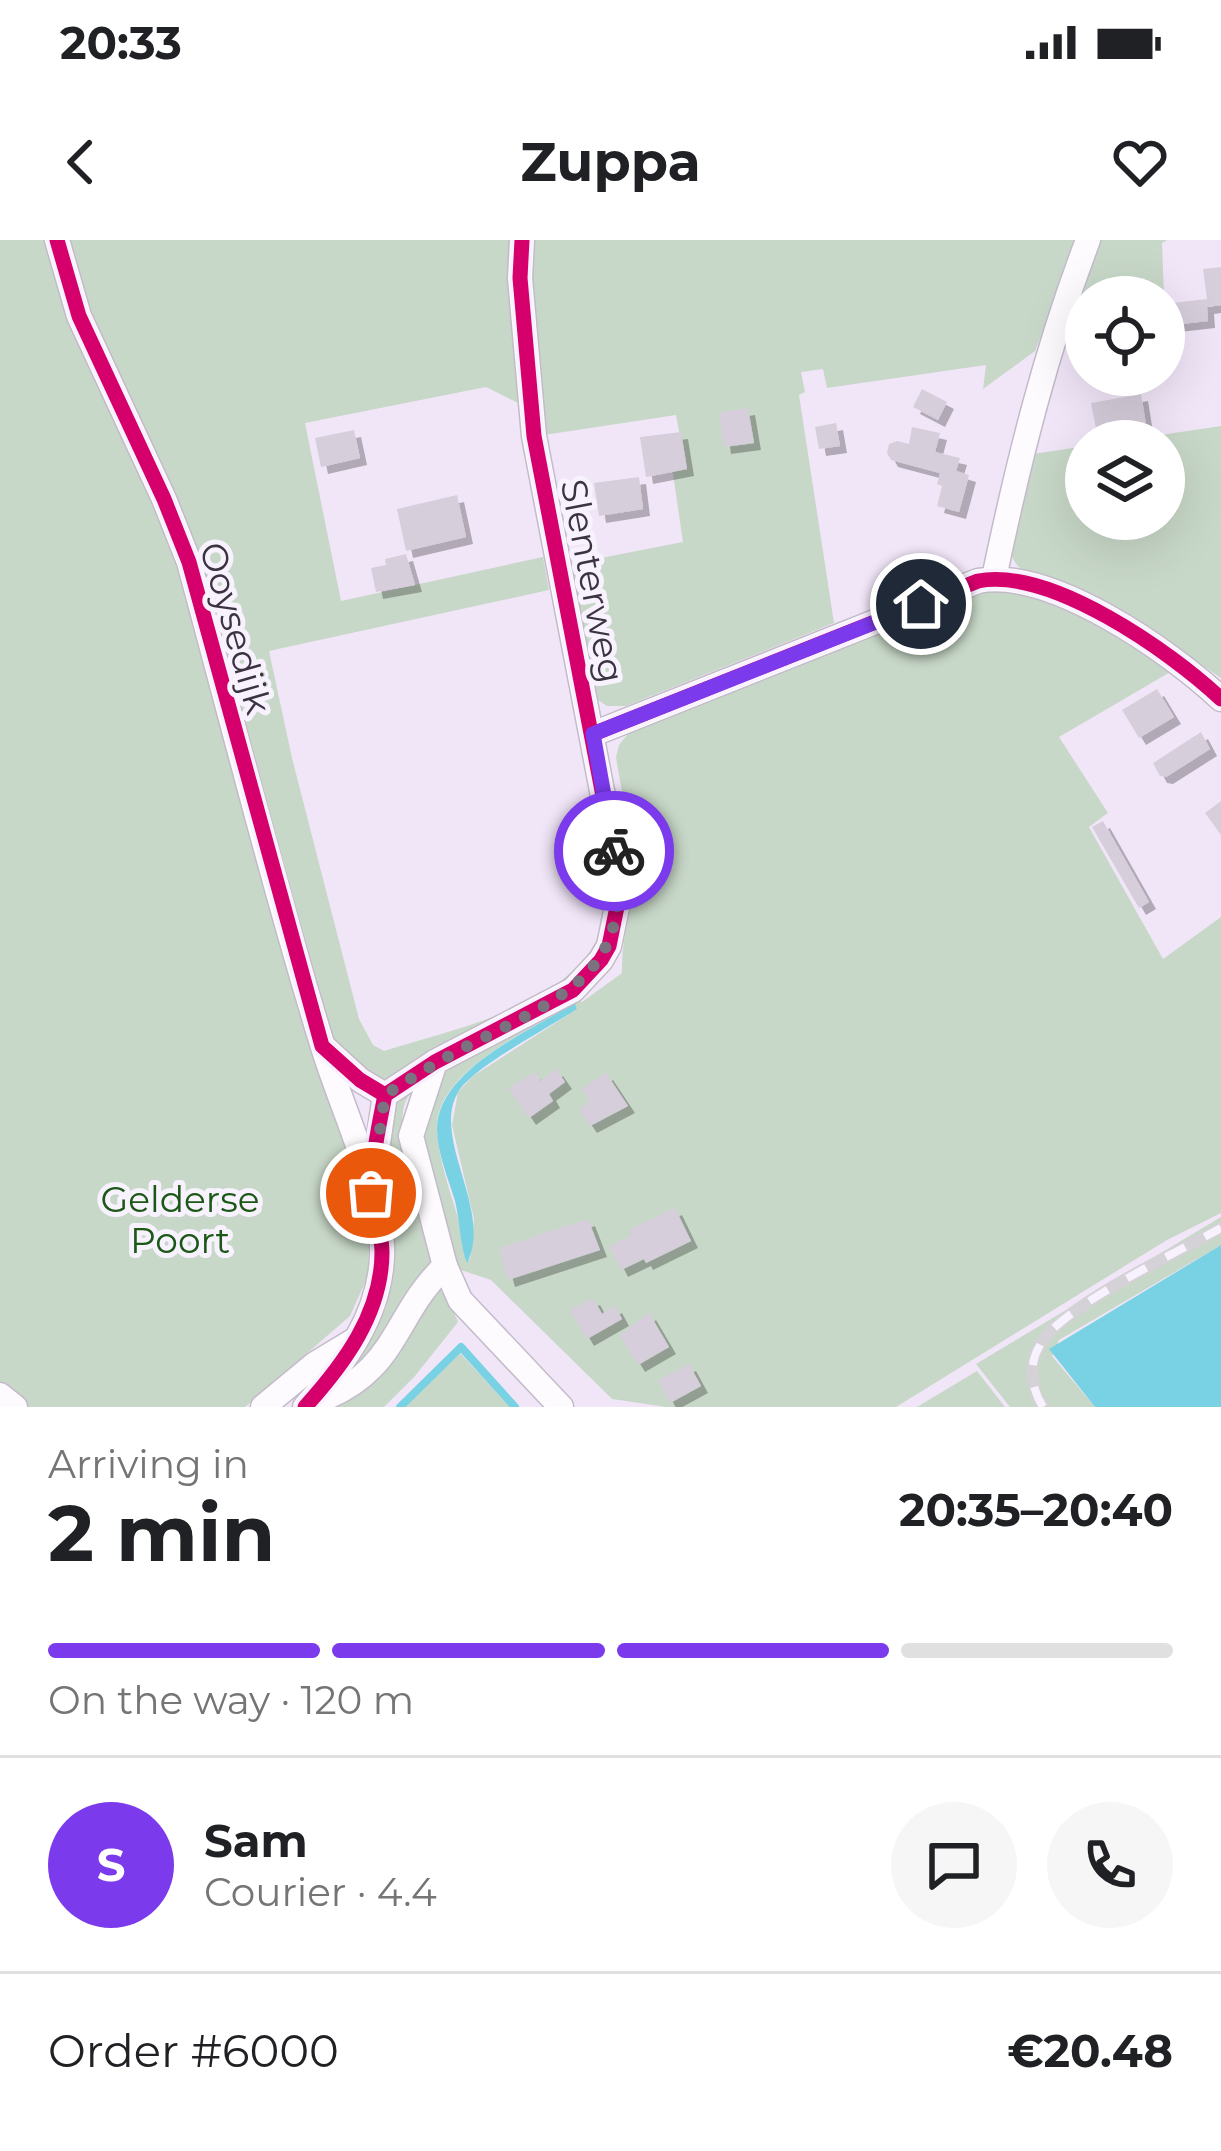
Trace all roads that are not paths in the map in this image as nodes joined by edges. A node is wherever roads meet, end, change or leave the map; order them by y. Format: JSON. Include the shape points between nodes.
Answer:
{"nodes":[{"id":1,"x":57,"y":240,"type":"edge"},
{"id":2,"x":522,"y":240,"type":"edge"},
{"id":3,"x":1088,"y":240,"type":"edge"},
{"id":4,"x":994,"y":578,"type":"junction"},
{"id":5,"x":1221,"y":699,"type":"edge"},
{"id":6,"x":593,"y":734,"type":"junction"},
{"id":7,"x":322,"y":1046,"type":"junction"},
{"id":8,"x":435,"y":1062,"type":"junction"},
{"id":9,"x":385,"y":1095,"type":"junction"},
{"id":10,"x":371,"y":1193,"type":"junction"},
{"id":11,"x":445,"y":1266,"type":"junction"},
{"id":12,"x":355,"y":1340,"type":"junction"},
{"id":13,"x":0,"y":1395,"type":"edge"},
{"id":14,"x":306,"y":1406,"type":"edge"},
{"id":15,"x":15,"y":1407,"type":"edge"},
{"id":16,"x":263,"y":1407,"type":"edge"},
{"id":17,"x":561,"y":1407,"type":"edge"}],
"edges":[{"from":1,"to":7,"type":"street","name":"Ooysedijk","via":[[79,316],[189,562]]},
{"from":2,"to":6,"type":"street","name":"Slenterweg","via":[[534,436]]},
{"from":3,"to":4,"type":"street","via":[[1060,310]]},
{"from":4,"to":5,"type":"street","via":[[1033,585],[1120,622]]},
{"from":4,"to":6,"type":"street"},
{"from":6,"to":8,"type":"street","name":"Slenterweg","via":[[619,897],[609,946],[573,990]]},
{"from":7,"to":9,"type":"street"},
{"from":7,"to":10,"type":"street","name":"Ooysedijk"},
{"from":8,"to":9,"type":"street","name":"Slenterweg"},
{"from":8,"to":11,"type":"street","via":[[411,1136]]},
{"from":9,"to":10,"type":"street"},
{"from":10,"to":12,"type":"street","name":"Ooysedijk","via":[[380,1282]]},
{"from":11,"to":14,"type":"street","via":[[378,1361],[336,1395]]},
{"from":11,"to":17,"type":"street","via":[[468,1310]]},
{"from":12,"to":14,"type":"street","name":"Ooysedijk"},
{"from":12,"to":16,"type":"street"},
{"from":13,"to":15,"type":"street"}]}
